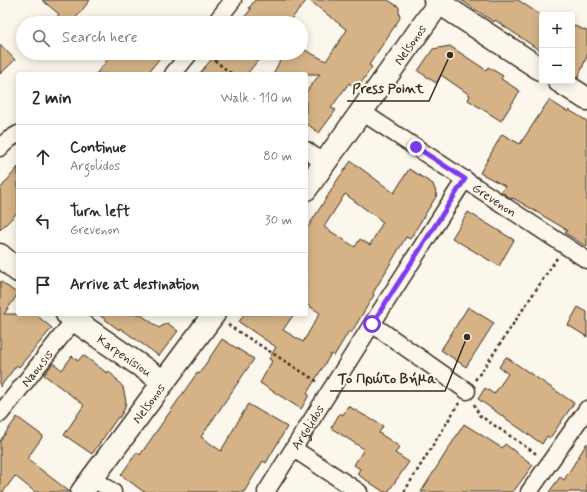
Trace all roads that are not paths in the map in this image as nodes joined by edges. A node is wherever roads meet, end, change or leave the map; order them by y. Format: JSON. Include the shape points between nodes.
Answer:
{"nodes":[{"id":1,"x":226,"y":2,"type":"edge"},
{"id":2,"x":437,"y":2,"type":"edge"},
{"id":3,"x":219,"y":16,"type":"edge"},
{"id":4,"x":184,"y":60,"type":"edge"},
{"id":5,"x":539,"y":68,"type":"edge"},
{"id":6,"x":175,"y":72,"type":"edge"},
{"id":7,"x":564,"y":84,"type":"edge"},
{"id":8,"x":587,"y":99,"type":"edge"},
{"id":9,"x":362,"y":112,"type":"junction"},
{"id":10,"x":16,"y":135,"type":"edge"},
{"id":11,"x":0,"y":148,"type":"edge"},
{"id":12,"x":308,"y":151,"type":"edge"},
{"id":13,"x":325,"y":164,"type":"junction"},
{"id":14,"x":465,"y":179,"type":"junction"},
{"id":15,"x":308,"y":186,"type":"edge"},
{"id":16,"x":0,"y":255,"type":"edge"},
{"id":17,"x":587,"y":260,"type":"edge"},
{"id":18,"x":16,"y":269,"type":"edge"},
{"id":19,"x":213,"y":316,"type":"edge"},
{"id":20,"x":70,"y":317,"type":"edge"},
{"id":21,"x":372,"y":324,"type":"junction"},
{"id":22,"x":164,"y":382,"type":"junction"},
{"id":23,"x":467,"y":391,"type":"road end"},
{"id":24,"x":587,"y":409,"type":"edge"},
{"id":25,"x":0,"y":414,"type":"edge"},
{"id":26,"x":294,"y":449,"type":"junction"},
{"id":27,"x":88,"y":485,"type":"edge"},
{"id":28,"x":113,"y":492,"type":"edge"},
{"id":29,"x":266,"y":492,"type":"edge"},
{"id":30,"x":359,"y":492,"type":"edge"},
{"id":31,"x":529,"y":492,"type":"edge"}],
"edges":[{"from":1,"to":3,"type":"street"},
{"from":2,"to":5,"type":"street"},
{"from":2,"to":9,"type":"street","name":"Nelsonos"},
{"from":4,"to":6,"type":"street"},
{"from":7,"to":8,"type":"street"},
{"from":9,"to":13,"type":"street","name":"Nelsonos"},
{"from":9,"to":14,"type":"street","name":"Grevenon"},
{"from":10,"to":11,"type":"street"},
{"from":12,"to":13,"type":"street"},
{"from":13,"to":15,"type":"street","name":"Nelsonos"},
{"from":14,"to":17,"type":"street","name":"Grevenon"},
{"from":14,"to":21,"type":"street","name":"Argolidos"},
{"from":16,"to":18,"type":"street"},
{"from":19,"to":22,"type":"street","name":"Nelsonos"},
{"from":20,"to":22,"type":"street","name":"Karpenisiou"},
{"from":20,"to":25,"type":"street","name":"Naousis"},
{"from":21,"to":23,"type":"street"},
{"from":21,"to":26,"type":"street","name":"Argolidos"},
{"from":22,"to":27,"type":"street","name":"Nelsonos"},
{"from":24,"to":31,"type":"street"},
{"from":26,"to":29,"type":"street","name":"Argolidos"},
{"from":26,"to":30,"type":"street"},
{"from":27,"to":28,"type":"street"}]}
